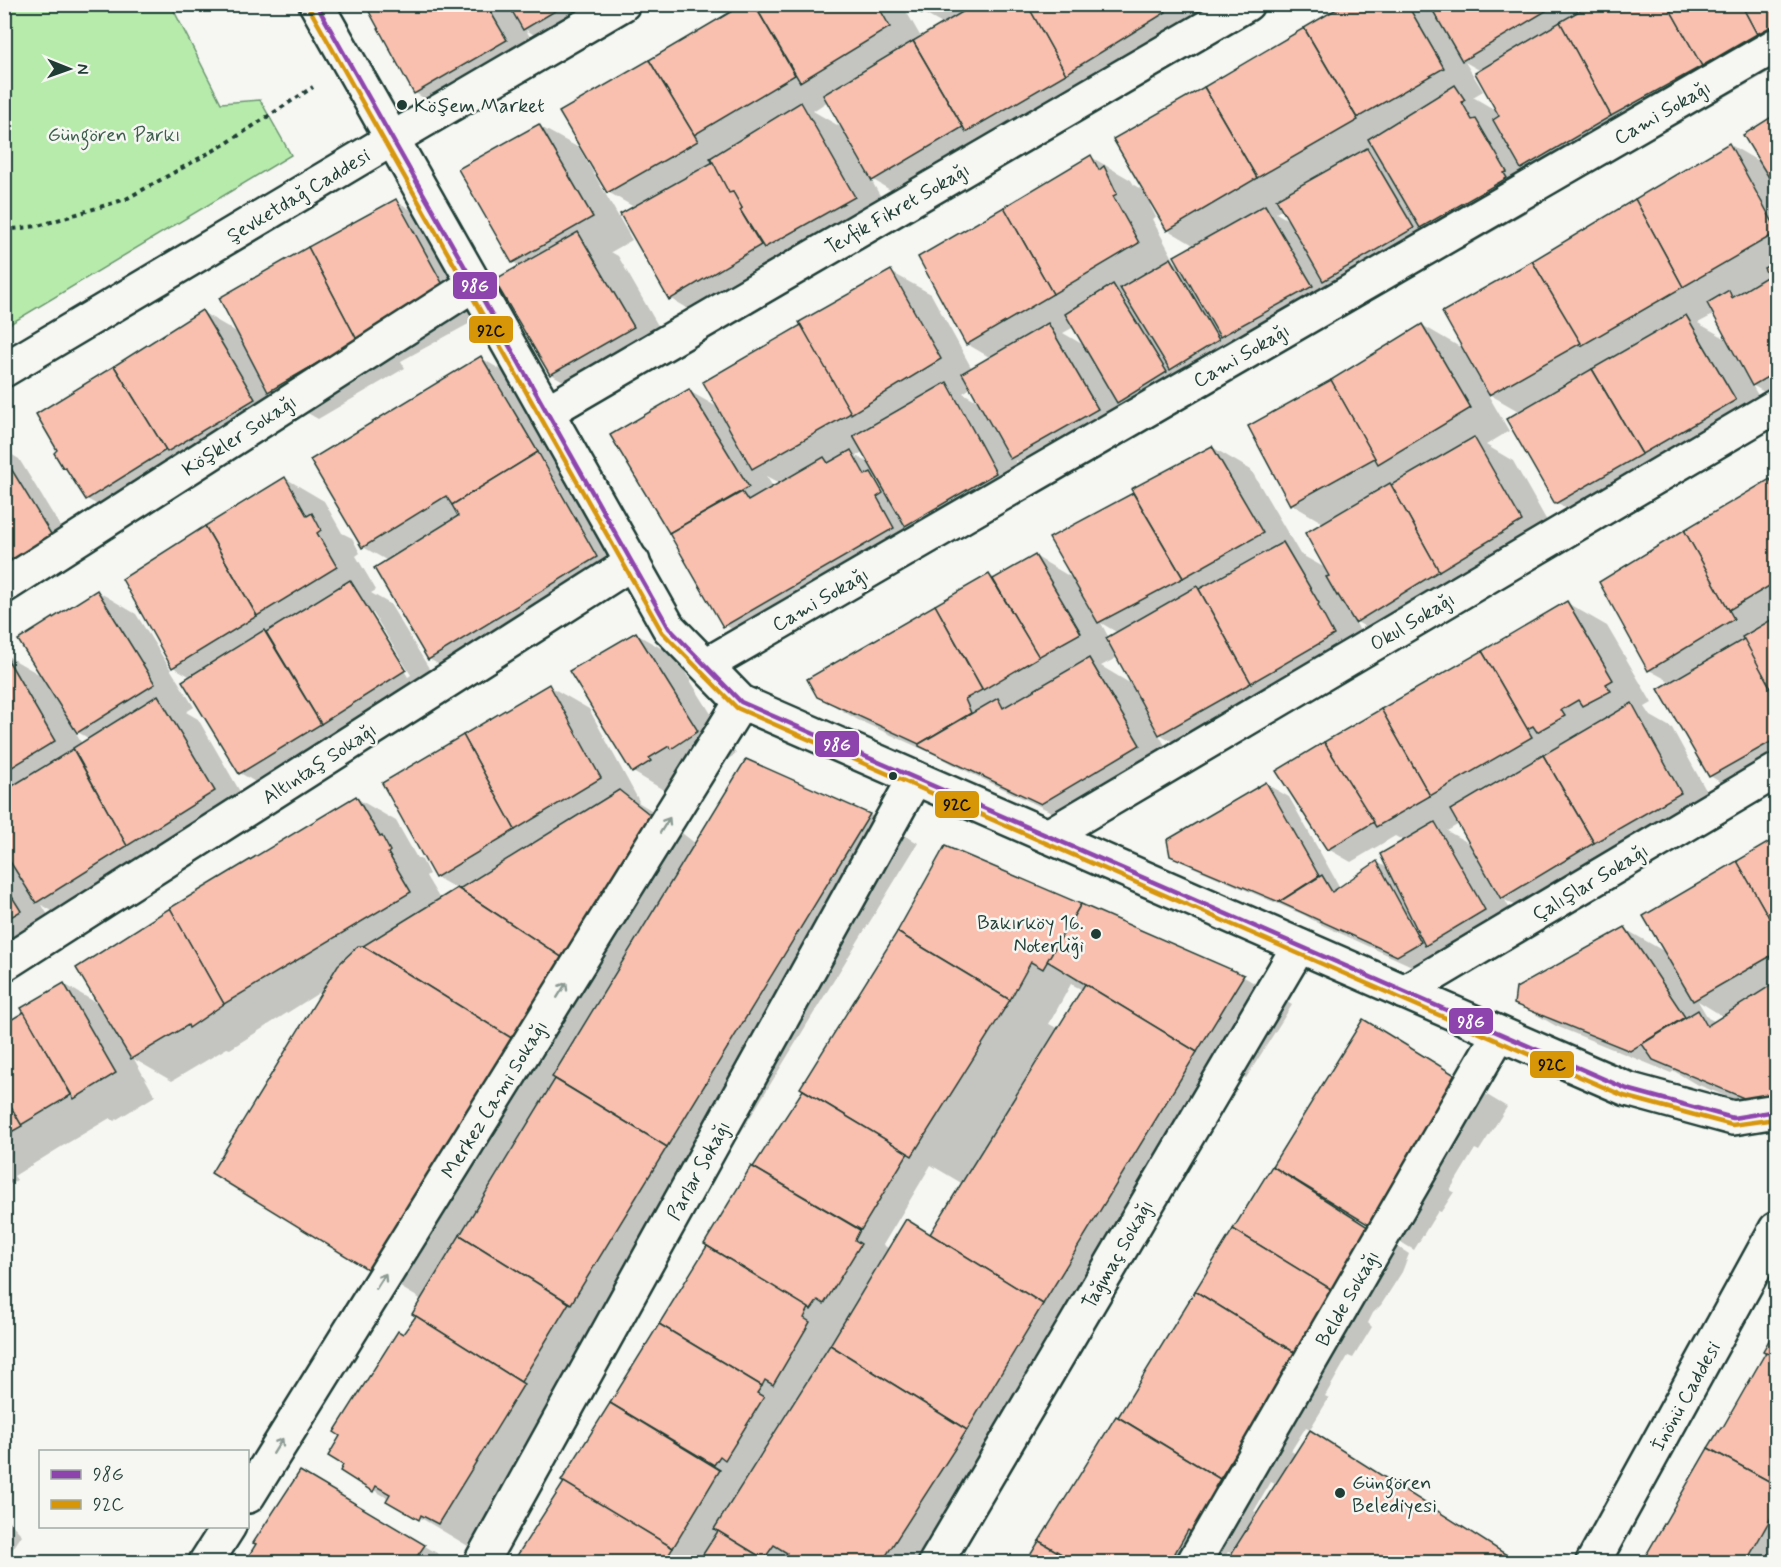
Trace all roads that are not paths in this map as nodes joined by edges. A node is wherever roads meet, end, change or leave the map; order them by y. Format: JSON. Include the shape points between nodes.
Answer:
{"nodes":[{"id":1,"x":316,"y":4,"type":"edge"},
{"id":2,"x":623,"y":4,"type":"edge"},
{"id":3,"x":1247,"y":4,"type":"edge"},
{"id":4,"x":1776,"y":45,"type":"edge"},
{"id":5,"x":392,"y":139,"type":"junction"},
{"id":6,"x":474,"y":284,"type":"junction"},
{"id":7,"x":4,"y":370,"type":"edge"},
{"id":8,"x":1776,"y":406,"type":"edge"},
{"id":9,"x":547,"y":412,"type":"junction"},
{"id":10,"x":633,"y":562,"type":"junction"},
{"id":11,"x":4,"y":586,"type":"edge"},
{"id":12,"x":706,"y":665,"type":"junction"},
{"id":13,"x":741,"y":702,"type":"junction"},
{"id":14,"x":1776,"y":771,"type":"edge"},
{"id":15,"x":915,"y":778,"type":"junction"},
{"id":16,"x":1048,"y":836,"type":"junction"},
{"id":17,"x":1299,"y":946,"type":"junction"},
{"id":18,"x":4,"y":964,"type":"edge"},
{"id":19,"x":1404,"y":992,"type":"junction"},
{"id":20,"x":1499,"y":1034,"type":"junction"},
{"id":21,"x":1776,"y":1111,"type":"edge"},
{"id":22,"x":1776,"y":1229,"type":"edge"},
{"id":23,"x":249,"y":1494,"type":"edge"},
{"id":24,"x":228,"y":1528,"type":"edge"},
{"id":25,"x":206,"y":1563,"type":"edge"},
{"id":26,"x":481,"y":1563,"type":"edge"},
{"id":27,"x":936,"y":1563,"type":"edge"},
{"id":28,"x":1194,"y":1563,"type":"edge"},
{"id":29,"x":1593,"y":1563,"type":"edge"}],
"edges":[{"from":1,"to":5,"type":"street"},
{"from":2,"to":5,"type":"street","name":"Şevketdağ Caddesi"},
{"from":3,"to":9,"type":"street","name":"Tevfik Fikret Sokağı"},
{"from":4,"to":12,"type":"street","name":"Cami Sokağı"},
{"from":5,"to":6,"type":"street"},
{"from":5,"to":7,"type":"street","name":"Şevketdağ Caddesi"},
{"from":6,"to":9,"type":"street"},
{"from":6,"to":11,"type":"street","name":"Köşkler Sokağı"},
{"from":8,"to":16,"type":"street","name":"Okul Sokağı"},
{"from":9,"to":10,"type":"street"},
{"from":10,"to":12,"type":"street","via":[[669,628]]},
{"from":10,"to":18,"type":"street","name":"Altıntaş Sokağı"},
{"from":12,"to":13,"type":"street"},
{"from":13,"to":15,"type":"street"},
{"from":23,"to":13,"type":"street","name":"Merkez Cami Sokağı","one_way":true},
{"from":14,"to":19,"type":"street","name":"Çalışlar Sokağı"},
{"from":15,"to":16,"type":"street"},
{"from":15,"to":26,"type":"street","name":"Parlar Sokağı"},
{"from":16,"to":17,"type":"street"},
{"from":17,"to":19,"type":"street"},
{"from":17,"to":27,"type":"street","name":"Tağmaç Sokağı"},
{"from":19,"to":20,"type":"street"},
{"from":20,"to":21,"type":"street","via":[[1627,1089],[1733,1118]]},
{"from":20,"to":28,"type":"street","name":"Belde Sokağı"},
{"from":22,"to":29,"type":"street","name":"İnönü Caddesi"},
{"from":24,"to":25,"type":"street"}]}
